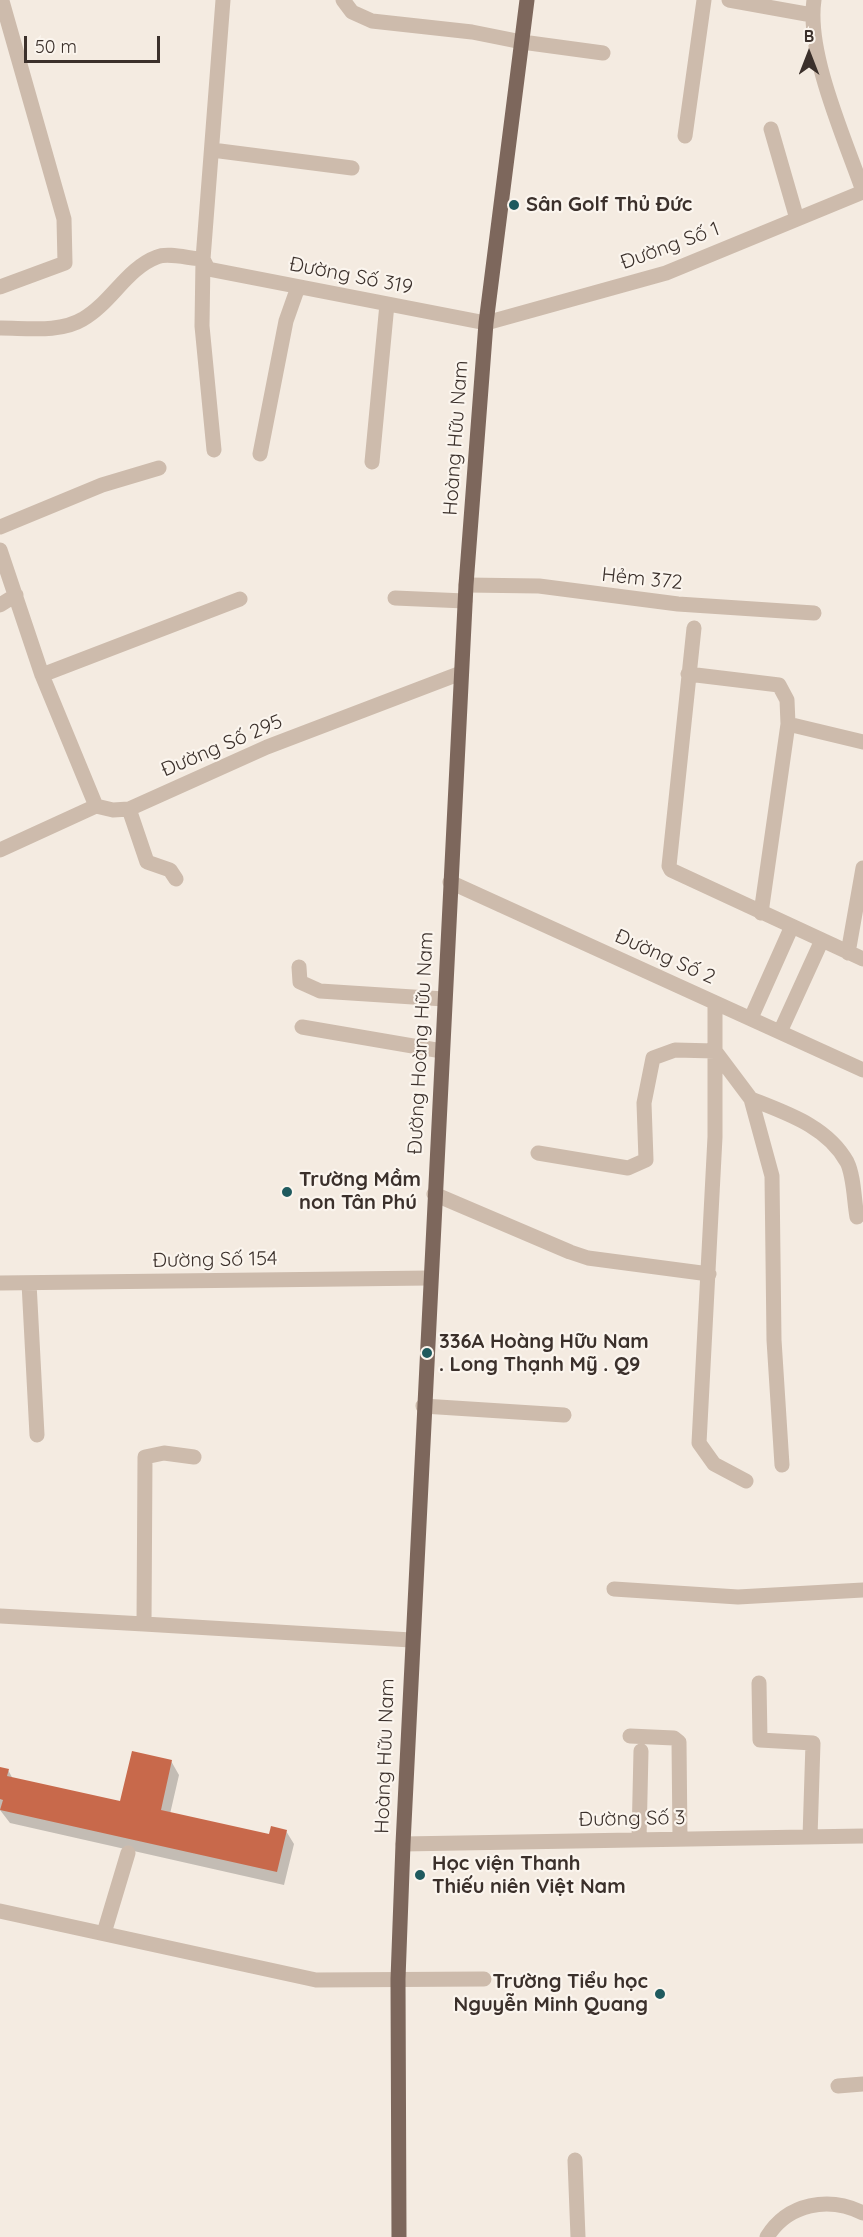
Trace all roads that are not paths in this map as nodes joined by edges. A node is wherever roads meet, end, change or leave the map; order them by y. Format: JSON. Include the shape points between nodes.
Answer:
{"nodes":[{"id":1,"x":223,"y":0,"type":"edge"},
{"id":2,"x":343,"y":0,"type":"edge"},
{"id":3,"x":527,"y":0,"type":"edge"},
{"id":4,"x":704,"y":0,"type":"edge"},
{"id":5,"x":729,"y":0,"type":"edge"},
{"id":6,"x":2,"y":1,"type":"edge"},
{"id":7,"x":813,"y":7,"type":"edge"},
{"id":8,"x":522,"y":42,"type":"junction"},
{"id":9,"x":603,"y":53,"type":"dead end"},
{"id":10,"x":771,"y":129,"type":"dead end"},
{"id":11,"x":685,"y":136,"type":"dead end"},
{"id":12,"x":212,"y":150,"type":"junction"},
{"id":13,"x":352,"y":168,"type":"dead end"},
{"id":14,"x":863,"y":192,"type":"edge"},
{"id":15,"x":797,"y":219,"type":"junction"},
{"id":16,"x":206,"y":264,"type":"junction"},
{"id":17,"x":0,"y":287,"type":"edge"},
{"id":18,"x":298,"y":287,"type":"junction"},
{"id":19,"x":387,"y":304,"type":"junction"},
{"id":20,"x":486,"y":323,"type":"junction"},
{"id":21,"x":1,"y":328,"type":"edge"},
{"id":22,"x":214,"y":450,"type":"dead end"},
{"id":23,"x":260,"y":454,"type":"dead end"},
{"id":24,"x":372,"y":462,"type":"dead end"},
{"id":25,"x":159,"y":468,"type":"dead end"},
{"id":26,"x":0,"y":527,"type":"edge"},
{"id":27,"x":0,"y":550,"type":"edge"},
{"id":28,"x":465,"y":593,"type":"junction"},
{"id":29,"x":16,"y":595,"type":"junction"},
{"id":30,"x":395,"y":598,"type":"dead end"},
{"id":31,"x":240,"y":599,"type":"dead end"},
{"id":32,"x":0,"y":605,"type":"edge"},
{"id":33,"x":814,"y":613,"type":"dead end"},
{"id":34,"x":694,"y":628,"type":"dead end"},
{"id":35,"x":461,"y":673,"type":"junction"},
{"id":36,"x":688,"y":674,"type":"junction"},
{"id":37,"x":42,"y":675,"type":"junction"},
{"id":38,"x":788,"y":724,"type":"junction"},
{"id":39,"x":863,"y":742,"type":"edge"},
{"id":40,"x":96,"y":806,"type":"junction"},
{"id":41,"x":129,"y":809,"type":"junction"},
{"id":42,"x":0,"y":850,"type":"edge"},
{"id":43,"x":863,"y":868,"type":"edge"},
{"id":44,"x":176,"y":879,"type":"dead end"},
{"id":45,"x":450,"y":882,"type":"junction"},
{"id":46,"x":761,"y":912,"type":"junction"},
{"id":47,"x":792,"y":926,"type":"junction"},
{"id":48,"x":822,"y":940,"type":"junction"},
{"id":49,"x":848,"y":952,"type":"junction"},
{"id":50,"x":863,"y":959,"type":"edge"},
{"id":51,"x":298,"y":968,"type":"dead end"},
{"id":52,"x":444,"y":999,"type":"junction"},
{"id":53,"x":716,"y":1003,"type":"junction"},
{"id":54,"x":751,"y":1018,"type":"junction"},
{"id":55,"x":302,"y":1027,"type":"dead end"},
{"id":56,"x":780,"y":1032,"type":"junction"},
{"id":57,"x":442,"y":1051,"type":"junction"},
{"id":58,"x":716,"y":1051,"type":"junction"},
{"id":59,"x":863,"y":1070,"type":"edge"},
{"id":60,"x":751,"y":1099,"type":"junction"},
{"id":61,"x":538,"y":1154,"type":"dead end"},
{"id":62,"x":434,"y":1194,"type":"junction"},
{"id":63,"x":857,"y":1218,"type":"dead end"},
{"id":64,"x":709,"y":1274,"type":"junction"},
{"id":65,"x":430,"y":1278,"type":"junction"},
{"id":66,"x":0,"y":1283,"type":"edge"},
{"id":67,"x":28,"y":1283,"type":"junction"},
{"id":68,"x":423,"y":1406,"type":"junction"},
{"id":69,"x":564,"y":1415,"type":"dead end"},
{"id":70,"x":37,"y":1435,"type":"dead end"},
{"id":71,"x":194,"y":1457,"type":"dead end"},
{"id":72,"x":782,"y":1464,"type":"dead end"},
{"id":73,"x":746,"y":1481,"type":"dead end"},
{"id":74,"x":614,"y":1589,"type":"dead end"},
{"id":75,"x":863,"y":1590,"type":"edge"},
{"id":76,"x":0,"y":1616,"type":"edge"},
{"id":77,"x":144,"y":1624,"type":"junction"},
{"id":78,"x":411,"y":1640,"type":"junction"},
{"id":79,"x":759,"y":1683,"type":"dead end"},
{"id":80,"x":630,"y":1736,"type":"dead end"},
{"id":81,"x":641,"y":1751,"type":"dead end"},
{"id":82,"x":863,"y":1836,"type":"edge"},
{"id":83,"x":810,"y":1837,"type":"junction"},
{"id":84,"x":680,"y":1839,"type":"junction"},
{"id":85,"x":639,"y":1840,"type":"junction"},
{"id":86,"x":403,"y":1844,"type":"junction"},
{"id":87,"x":128,"y":1853,"type":"dead end"},
{"id":88,"x":0,"y":1911,"type":"edge"},
{"id":89,"x":104,"y":1933,"type":"junction"},
{"id":90,"x":398,"y":1979,"type":"junction"},
{"id":91,"x":484,"y":1979,"type":"dead end"},
{"id":92,"x":863,"y":2084,"type":"edge"},
{"id":93,"x":838,"y":2086,"type":"dead end"},
{"id":94,"x":575,"y":2160,"type":"dead end"},
{"id":95,"x":863,"y":2213,"type":"edge"},
{"id":96,"x":399,"y":2237,"type":"edge"},
{"id":97,"x":578,"y":2237,"type":"edge"},
{"id":98,"x":767,"y":2237,"type":"edge"}],
"edges":[{"from":1,"to":12,"type":"street"},
{"from":2,"to":8,"type":"street","via":[[352,12],[372,21]]},
{"from":3,"to":8,"type":"main road","name":"Hoàng Hữu Nam"},
{"from":4,"to":11,"type":"street"},
{"from":5,"to":7,"type":"street"},
{"from":6,"to":17,"type":"street","via":[[64,219],[65,263]]},
{"from":7,"to":14,"type":"street","via":[[819,66]]},
{"from":8,"to":9,"type":"street"},
{"from":8,"to":20,"type":"main road","name":"Hoàng Hữu Nam"},
{"from":10,"to":15,"type":"street"},
{"from":12,"to":13,"type":"street"},
{"from":12,"to":16,"type":"street"},
{"from":14,"to":15,"type":"street","name":"Đường Số 1"},
{"from":15,"to":20,"type":"street","name":"Đường Số 1","via":[[666,273]]},
{"from":16,"to":18,"type":"street","name":"Đường Số 319"},
{"from":16,"to":21,"type":"street","name":"Đường Số 319","via":[[159,256],[136,269],[107,302],[81,321],[48,329]]},
{"from":16,"to":22,"type":"street","via":[[202,326]]},
{"from":18,"to":19,"type":"street","name":"Đường Số 319"},
{"from":18,"to":23,"type":"street","via":[[286,321]]},
{"from":19,"to":20,"type":"street","name":"Đường Số 319"},
{"from":19,"to":24,"type":"street"},
{"from":20,"to":28,"type":"main road","name":"Hoàng Hữu Nam"},
{"from":25,"to":26,"type":"street","via":[[102,485]]},
{"from":27,"to":29,"type":"street"},
{"from":28,"to":30,"type":"street","name":"Hẻm 372"},
{"from":28,"to":33,"type":"street","name":"Hẻm 372","via":[[539,586],[678,604]]},
{"from":28,"to":35,"type":"main road","name":"Hoàng Hữu Nam"},
{"from":29,"to":32,"type":"street"},
{"from":29,"to":37,"type":"street"},
{"from":31,"to":37,"type":"street"},
{"from":34,"to":36,"type":"street"},
{"from":35,"to":41,"type":"street","name":"Đường Số 295","via":[[267,747]]},
{"from":35,"to":45,"type":"main road","name":"Hoàng Hữu Nam"},
{"from":36,"to":38,"type":"street","via":[[779,685],[788,700]]},
{"from":36,"to":46,"type":"street","via":[[669,866]]},
{"from":37,"to":40,"type":"street"},
{"from":38,"to":39,"type":"street"},
{"from":38,"to":46,"type":"street"},
{"from":40,"to":41,"type":"street","name":"Đường Số 295"},
{"from":40,"to":42,"type":"street"},
{"from":41,"to":44,"type":"street","via":[[147,862],[170,870]]},
{"from":43,"to":49,"type":"street"},
{"from":45,"to":52,"type":"main road","name":"Đường Hoàng Hữu Nam"},
{"from":45,"to":53,"type":"street","name":"Đường Số 2"},
{"from":46,"to":47,"type":"street"},
{"from":47,"to":48,"type":"street"},
{"from":47,"to":54,"type":"street"},
{"from":48,"to":49,"type":"street"},
{"from":48,"to":56,"type":"street"},
{"from":49,"to":50,"type":"street"},
{"from":51,"to":52,"type":"street","via":[[300,982],[320,991]]},
{"from":52,"to":57,"type":"main road","name":"Đường Hoàng Hữu Nam"},
{"from":53,"to":54,"type":"street","name":"Đường Số 2"},
{"from":53,"to":58,"type":"street"},
{"from":54,"to":56,"type":"street","name":"Đường Số 2"},
{"from":55,"to":57,"type":"street"},
{"from":56,"to":59,"type":"street","name":"Đường Số 2"},
{"from":57,"to":62,"type":"main road","name":"Đường Hoàng Hữu Nam"},
{"from":58,"to":60,"type":"street"},
{"from":58,"to":61,"type":"street","via":[[675,1050],[653,1059],[644,1103],[646,1160],[628,1168]]},
{"from":58,"to":64,"type":"street"},
{"from":60,"to":63,"type":"street","via":[[801,1119],[825,1134],[848,1163]]},
{"from":60,"to":72,"type":"street","via":[[772,1176],[774,1340]]},
{"from":62,"to":64,"type":"street","via":[[588,1258]]},
{"from":62,"to":65,"type":"main road","name":"Đường Hoàng Hữu Nam"},
{"from":64,"to":73,"type":"street","via":[[699,1443],[714,1464]]},
{"from":65,"to":67,"type":"street","name":"Đường Số 154"},
{"from":65,"to":68,"type":"main road","name":"Hoàng Hữu Nam"},
{"from":66,"to":67,"type":"street","name":"Đường Số 154"},
{"from":67,"to":70,"type":"street"},
{"from":68,"to":69,"type":"street"},
{"from":68,"to":78,"type":"main road","name":"Hoàng Hữu Nam"},
{"from":71,"to":77,"type":"street","via":[[155,1453],[145,1457]]},
{"from":74,"to":75,"type":"street","via":[[738,1597]]},
{"from":76,"to":77,"type":"street"},
{"from":77,"to":78,"type":"street"},
{"from":78,"to":86,"type":"main road","name":"Hoàng Hữu Nam"},
{"from":79,"to":83,"type":"street","via":[[760,1740],[813,1743]]},
{"from":80,"to":84,"type":"street","via":[[679,1741]]},
{"from":81,"to":85,"type":"street"},
{"from":82,"to":83,"type":"street","name":"Đường Số 3"},
{"from":83,"to":84,"type":"street","name":"Đường Số 3"},
{"from":84,"to":85,"type":"street","name":"Đường Số 3"},
{"from":85,"to":86,"type":"street","name":"Đường Số 3"},
{"from":86,"to":90,"type":"main road","name":"Hoàng Hữu Nam"},
{"from":87,"to":89,"type":"street"},
{"from":88,"to":89,"type":"street"},
{"from":89,"to":90,"type":"street","via":[[316,1980]]},
{"from":90,"to":91,"type":"street"},
{"from":90,"to":96,"type":"main road","name":"Hoàng Hữu Nam"},
{"from":92,"to":93,"type":"street"},
{"from":94,"to":97,"type":"street"},
{"from":95,"to":98,"type":"street","via":[[848,2206],[812,2204],[795,2210]]}]}
